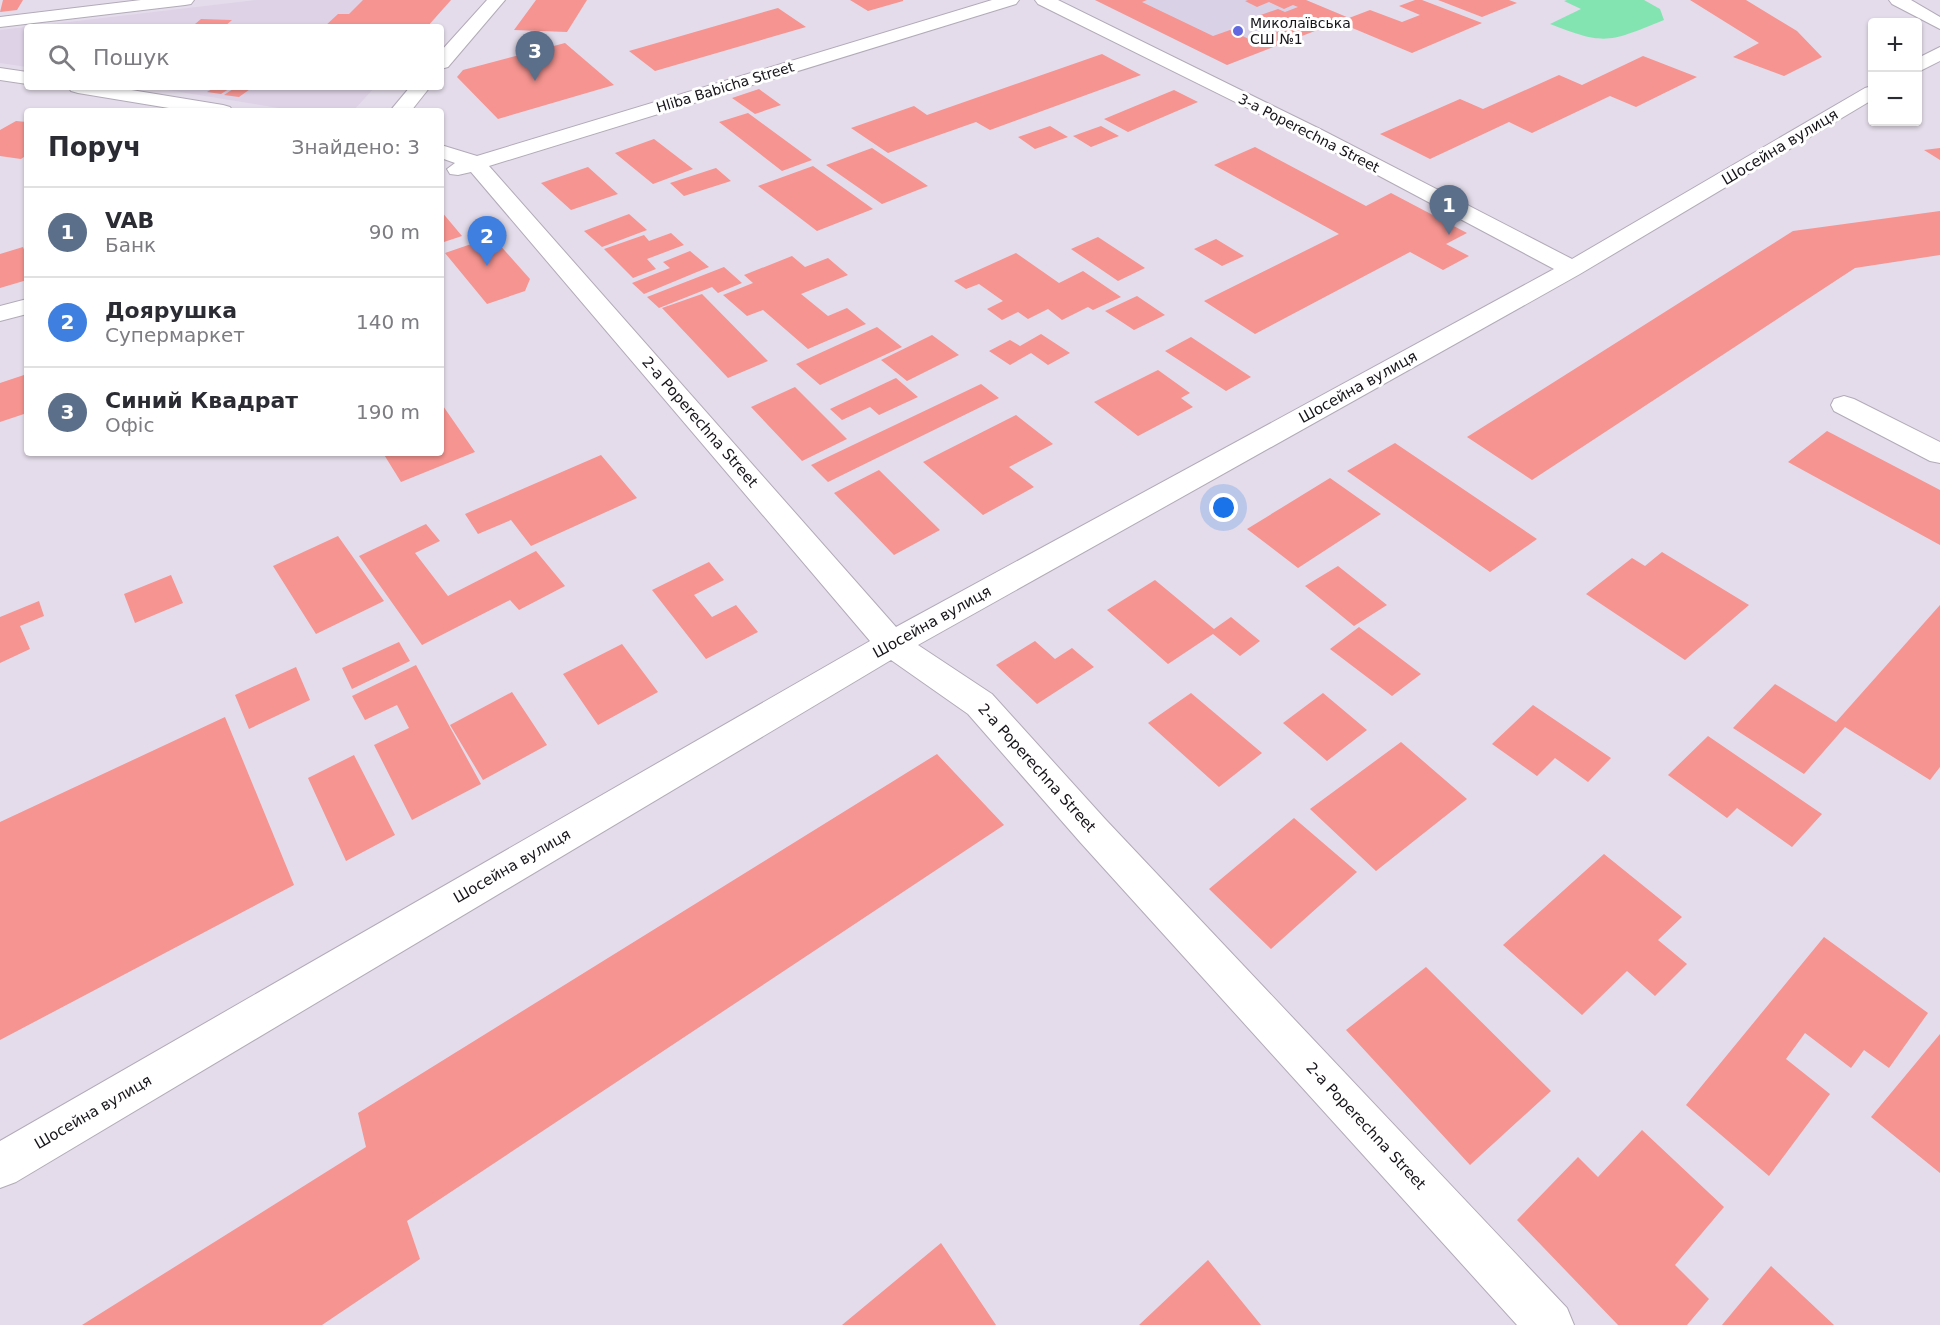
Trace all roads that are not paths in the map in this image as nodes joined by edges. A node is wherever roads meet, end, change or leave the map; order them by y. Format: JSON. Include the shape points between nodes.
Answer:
{"nodes":[{"id":1,"x":185,"y":0,"type":"edge"},
{"id":2,"x":496,"y":0,"type":"edge"},
{"id":3,"x":1010,"y":0,"type":"edge"},
{"id":4,"x":1044,"y":0,"type":"edge"},
{"id":5,"x":1898,"y":0,"type":"edge"},
{"id":6,"x":0,"y":22,"type":"edge"},
{"id":7,"x":1940,"y":24,"type":"edge"},
{"id":8,"x":1940,"y":53,"type":"edge"},
{"id":9,"x":444,"y":60,"type":"edge"},
{"id":10,"x":1922,"y":63,"type":"edge"},
{"id":11,"x":0,"y":74,"type":"edge"},
{"id":12,"x":24,"y":78,"type":"edge"},
{"id":13,"x":96,"y":90,"type":"edge"},
{"id":14,"x":418,"y":90,"type":"edge"},
{"id":15,"x":1868,"y":94,"type":"edge"},
{"id":16,"x":205,"y":108,"type":"edge"},
{"id":17,"x":402,"y":108,"type":"edge"},
{"id":18,"x":444,"y":152,"type":"edge"},
{"id":19,"x":475,"y":163,"type":"junction"},
{"id":20,"x":444,"y":173,"type":"edge"},
{"id":21,"x":1572,"y":269,"type":"junction"},
{"id":22,"x":24,"y":307,"type":"edge"},
{"id":23,"x":0,"y":314,"type":"edge"},
{"id":24,"x":1844,"y":405,"type":"dead end"},
{"id":25,"x":1940,"y":454,"type":"edge"},
{"id":26,"x":892,"y":644,"type":"junction"},
{"id":27,"x":0,"y":1166,"type":"edge"},
{"id":28,"x":1550,"y":1325,"type":"edge"}],
"edges":[{"from":1,"to":6,"type":"street"},
{"from":2,"to":9,"type":"street"},
{"from":3,"to":19,"type":"street","name":"Hliba Babicha Street"},
{"from":4,"to":21,"type":"street","name":"3-a Poperechna Street","via":[[1315,134]]},
{"from":5,"to":7,"type":"street"},
{"from":8,"to":10,"type":"street"},
{"from":11,"to":12,"type":"street"},
{"from":13,"to":16,"type":"street"},
{"from":14,"to":17,"type":"street"},
{"from":15,"to":21,"type":"street","name":"Шосейна вулиця"},
{"from":18,"to":19,"type":"street","name":"2-a Poperechna Street"},
{"from":19,"to":20,"type":"street","name":"Hliba Babicha Street"},
{"from":19,"to":26,"type":"street","name":"2-a Poperechna Street"},
{"from":21,"to":26,"type":"street","name":"Шосейна вулиця"},
{"from":22,"to":23,"type":"street"},
{"from":24,"to":25,"type":"street"},
{"from":26,"to":27,"type":"street","name":"Шосейна вулиця"},
{"from":26,"to":28,"type":"street","name":"2-a Poperechna Street","via":[[980,704]]}]}
